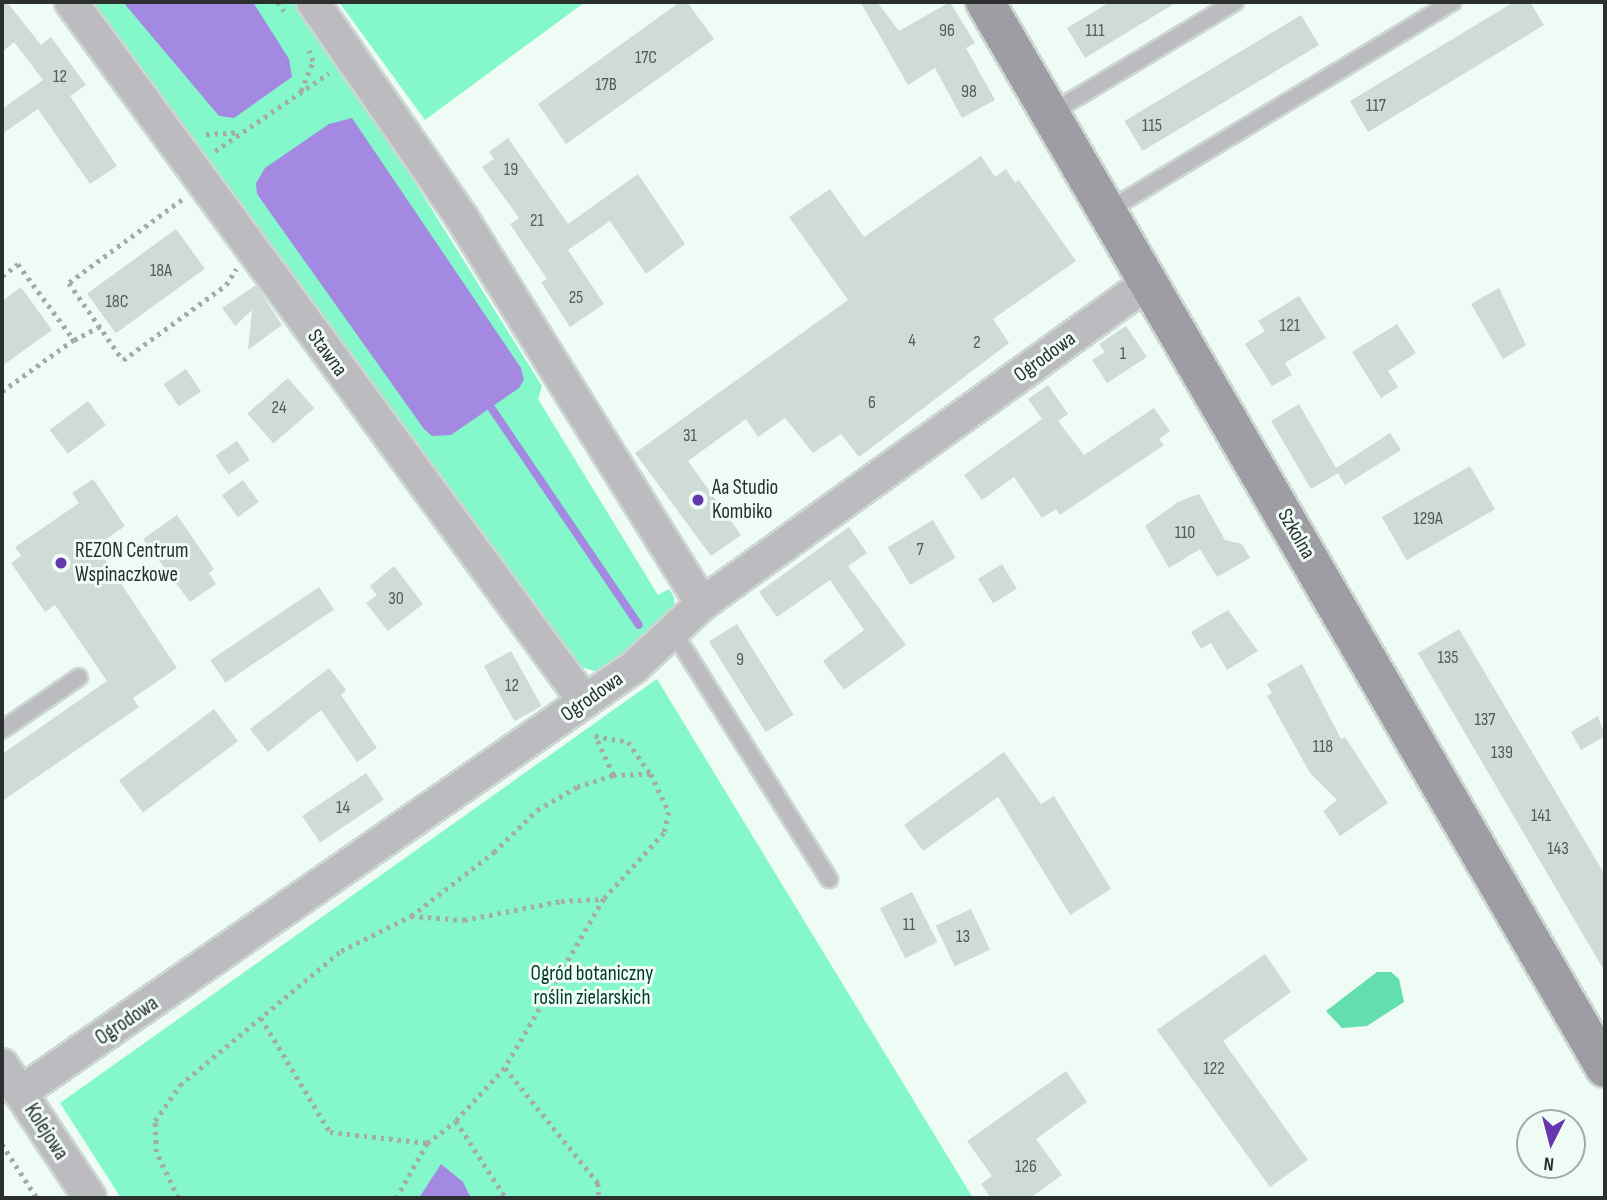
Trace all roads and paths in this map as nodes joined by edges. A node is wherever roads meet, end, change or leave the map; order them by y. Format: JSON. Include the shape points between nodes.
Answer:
{"nodes":[{"id":1,"x":71,"y":2,"type":"edge"},
{"id":2,"x":278,"y":2,"type":"edge"},
{"id":3,"x":985,"y":2,"type":"edge"},
{"id":4,"x":1235,"y":2,"type":"edge"},
{"id":5,"x":1453,"y":2,"type":"edge"},
{"id":6,"x":303,"y":12,"type":"edge"},
{"id":7,"x":307,"y":44,"type":"dead end"},
{"id":8,"x":353,"y":57,"type":"junction"},
{"id":9,"x":298,"y":94,"type":"junction"},
{"id":10,"x":1051,"y":113,"type":"junction"},
{"id":11,"x":240,"y":132,"type":"junction"},
{"id":12,"x":207,"y":136,"type":"dead end"},
{"id":13,"x":197,"y":176,"type":"junction"},
{"id":14,"x":1109,"y":210,"type":"junction"},
{"id":15,"x":245,"y":263,"type":"dead end"},
{"id":16,"x":2,"y":276,"type":"edge"},
{"id":17,"x":1149,"y":282,"type":"junction"},
{"id":18,"x":100,"y":326,"type":"junction"},
{"id":19,"x":74,"y":340,"type":"junction"},
{"id":20,"x":2,"y":392,"type":"edge"},
{"id":21,"x":702,"y":604,"type":"junction"},
{"id":22,"x":674,"y":633,"type":"junction"},
{"id":23,"x":79,"y":677,"type":"dead end"},
{"id":24,"x":585,"y":702,"type":"junction"},
{"id":25,"x":2,"y":730,"type":"edge"},
{"id":26,"x":651,"y":774,"type":"junction"},
{"id":27,"x":613,"y":775,"type":"junction"},
{"id":28,"x":829,"y":879,"type":"dead end"},
{"id":29,"x":604,"y":898,"type":"junction"},
{"id":30,"x":411,"y":916,"type":"junction"},
{"id":31,"x":261,"y":1018,"type":"junction"},
{"id":32,"x":2,"y":1065,"type":"edge"},
{"id":33,"x":505,"y":1068,"type":"junction"},
{"id":34,"x":1605,"y":1068,"type":"edge"},
{"id":35,"x":20,"y":1093,"type":"junction"},
{"id":36,"x":456,"y":1121,"type":"junction"},
{"id":37,"x":427,"y":1143,"type":"junction"},
{"id":38,"x":2,"y":1144,"type":"edge"},
{"id":39,"x":37,"y":1198,"type":"edge"},
{"id":40,"x":90,"y":1198,"type":"edge"},
{"id":41,"x":178,"y":1198,"type":"edge"},
{"id":42,"x":396,"y":1198,"type":"edge"},
{"id":43,"x":506,"y":1198,"type":"edge"},
{"id":44,"x":599,"y":1198,"type":"edge"}],
"edges":[{"from":1,"to":13,"type":"street","name":"Stawna"},
{"from":2,"to":6,"type":"path"},
{"from":3,"to":10,"type":"street","name":"Szkolna"},
{"from":4,"to":10,"type":"lane"},
{"from":5,"to":14,"type":"lane"},
{"from":6,"to":8,"type":"street"},
{"from":7,"to":9,"type":"path","via":[[313,61]]},
{"from":8,"to":9,"type":"path"},
{"from":8,"to":21,"type":"street","via":[[463,218]]},
{"from":9,"to":11,"type":"path"},
{"from":10,"to":14,"type":"street","name":"Szkolna"},
{"from":11,"to":12,"type":"path"},
{"from":11,"to":13,"type":"path"},
{"from":13,"to":18,"type":"path","via":[[69,283]]},
{"from":13,"to":24,"type":"street","name":"Stawna"},
{"from":14,"to":17,"type":"street","name":"Szkolna"},
{"from":15,"to":18,"type":"path","via":[[230,274],[226,285],[123,360]]},
{"from":16,"to":19,"type":"path","via":[[18,264]]},
{"from":17,"to":21,"type":"street","name":"Ogrodowa"},
{"from":17,"to":34,"type":"street","name":"Szkolna"},
{"from":18,"to":19,"type":"path"},
{"from":19,"to":20,"type":"path"},
{"from":21,"to":22,"type":"street","name":"Ogrodowa"},
{"from":22,"to":24,"type":"street","name":"Ogrodowa"},
{"from":22,"to":28,"type":"lane"},
{"from":23,"to":25,"type":"lane"},
{"from":24,"to":35,"type":"street","name":"Ogrodowa"},
{"from":26,"to":27,"type":"path"},
{"from":26,"to":27,"type":"path","via":[[628,741],[595,736]]},
{"from":26,"to":29,"type":"path","via":[[669,812],[664,833]]},
{"from":27,"to":30,"type":"path","via":[[577,787],[537,810],[494,852]]},
{"from":29,"to":30,"type":"path","via":[[561,901],[464,920]]},
{"from":29,"to":33,"type":"path"},
{"from":30,"to":31,"type":"path","via":[[341,951]]},
{"from":31,"to":37,"type":"path","via":[[330,1132]]},
{"from":31,"to":41,"type":"path","via":[[180,1085],[155,1121],[156,1152]]},
{"from":32,"to":35,"type":"street","name":"Kolejowa"},
{"from":33,"to":36,"type":"path"},
{"from":33,"to":44,"type":"path","via":[[598,1183]]},
{"from":35,"to":40,"type":"street","name":"Kolejowa"},
{"from":36,"to":37,"type":"path"},
{"from":36,"to":43,"type":"path"},
{"from":37,"to":42,"type":"path"},
{"from":38,"to":39,"type":"path"}]}
